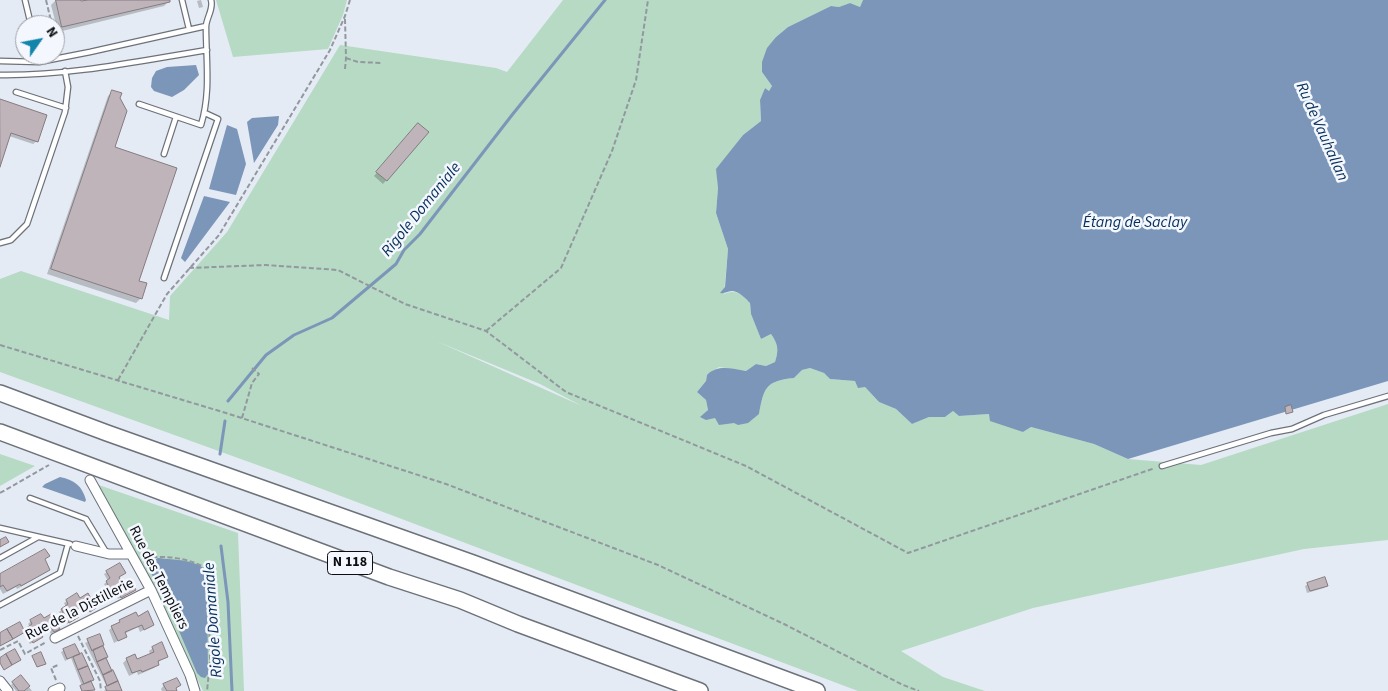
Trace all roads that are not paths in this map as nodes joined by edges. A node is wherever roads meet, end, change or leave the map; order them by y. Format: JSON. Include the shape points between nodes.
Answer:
{"nodes":[{"id":1,"x":25,"y":0,"type":"edge"},
{"id":2,"x":182,"y":0,"type":"edge"},
{"id":3,"x":212,"y":0,"type":"edge"},
{"id":4,"x":29,"y":15,"type":"edge"},
{"id":5,"x":206,"y":26,"type":"junction"},
{"id":6,"x":189,"y":30,"type":"junction"},
{"id":7,"x":207,"y":50,"type":"junction"},
{"id":8,"x":65,"y":57,"type":"edge"},
{"id":9,"x":0,"y":60,"type":"edge"},
{"id":10,"x":15,"y":61,"type":"edge"},
{"id":11,"x":65,"y":71,"type":"junction"},
{"id":12,"x":0,"y":75,"type":"edge"},
{"id":13,"x":16,"y":92,"type":"dead end"},
{"id":14,"x":139,"y":104,"type":"dead end"},
{"id":15,"x":66,"y":108,"type":"junction"},
{"id":16,"x":205,"y":113,"type":"junction"},
{"id":17,"x":176,"y":117,"type":"junction"},
{"id":18,"x":164,"y":154,"type":"dead end"},
{"id":19,"x":0,"y":243,"type":"edge"},
{"id":20,"x":164,"y":278,"type":"dead end"},
{"id":21,"x":0,"y":393,"type":"edge"},
{"id":22,"x":1388,"y":396,"type":"edge"},
{"id":23,"x":0,"y":432,"type":"edge"},
{"id":24,"x":1162,"y":466,"type":"road end"},
{"id":25,"x":90,"y":480,"type":"dead end"},
{"id":26,"x":30,"y":498,"type":"dead end"},
{"id":27,"x":0,"y":528,"type":"edge"},
{"id":28,"x":38,"y":536,"type":"junction"},
{"id":29,"x":72,"y":545,"type":"junction"},
{"id":30,"x":107,"y":554,"type":"junction"},
{"id":31,"x":132,"y":557,"type":"junction"},
{"id":32,"x":0,"y":558,"type":"edge"},
{"id":33,"x":151,"y":590,"type":"junction"},
{"id":34,"x":0,"y":606,"type":"edge"},
{"id":35,"x":55,"y":638,"type":"road end"},
{"id":36,"x":0,"y":681,"type":"edge"},
{"id":37,"x":8,"y":691,"type":"edge"},
{"id":38,"x":195,"y":691,"type":"edge"},
{"id":39,"x":700,"y":691,"type":"edge"},
{"id":40,"x":817,"y":691,"type":"edge"}],
"edges":[{"from":1,"to":4,"type":"lane"},
{"from":2,"to":6,"type":"lane"},
{"from":3,"to":5,"type":"lane"},
{"from":5,"to":6,"type":"lane"},
{"from":5,"to":7,"type":"lane"},
{"from":6,"to":8,"type":"lane"},
{"from":7,"to":11,"type":"lane"},
{"from":7,"to":16,"type":"lane"},
{"from":9,"to":10,"type":"lane"},
{"from":11,"to":12,"type":"lane","via":[[27,76]]},
{"from":11,"to":15,"type":"lane","via":[[68,87]]},
{"from":13,"to":15,"type":"lane"},
{"from":14,"to":17,"type":"lane"},
{"from":15,"to":19,"type":"lane","via":[[27,224],[11,240]]},
{"from":16,"to":17,"type":"lane","via":[[201,126]]},
{"from":16,"to":20,"type":"lane","via":[[218,119]]},
{"from":17,"to":18,"type":"lane"},
{"from":21,"to":40,"type":"highway"},
{"from":22,"to":24,"type":"lane","via":[[1324,415],[1292,429]]},
{"from":23,"to":39,"type":"highway","number":"N 118"},
{"from":25,"to":31,"type":"street","name":"Rue des Templiers"},
{"from":26,"to":30,"type":"lane","via":[[86,519]]},
{"from":27,"to":28,"type":"lane"},
{"from":28,"to":29,"type":"lane"},
{"from":28,"to":32,"type":"lane"},
{"from":29,"to":30,"type":"street"},
{"from":29,"to":34,"type":"lane","via":[[60,573]]},
{"from":30,"to":31,"type":"street"},
{"from":31,"to":33,"type":"street","name":"Rue des Templiers"},
{"from":33,"to":35,"type":"street","name":"Rue de la Distillerie"},
{"from":33,"to":38,"type":"street","name":"Rue des Templiers"},
{"from":36,"to":37,"type":"street"}]}
